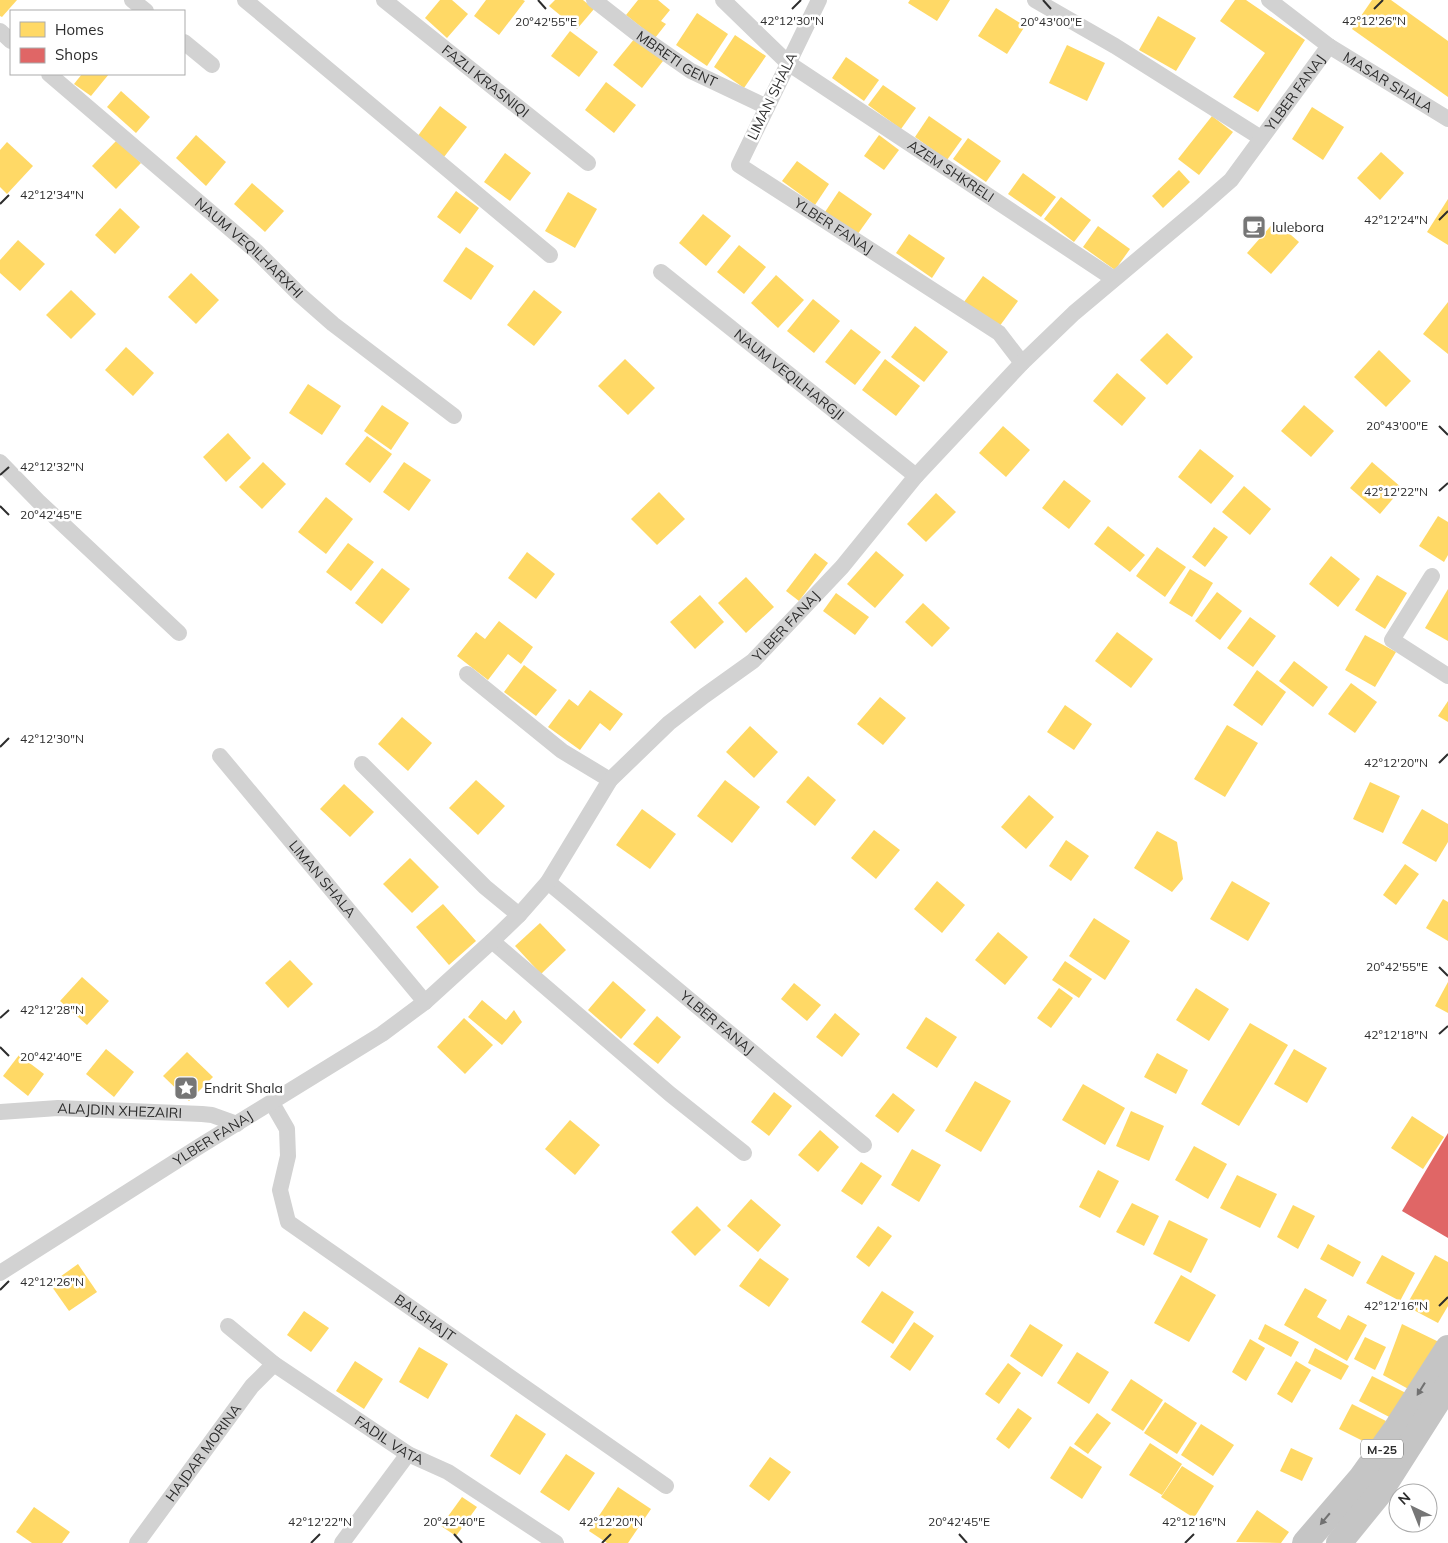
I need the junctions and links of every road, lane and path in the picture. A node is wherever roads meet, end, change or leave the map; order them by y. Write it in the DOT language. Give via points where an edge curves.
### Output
graph roads {
  1 [pos="132,0"];
  2 [pos="245,0"];
  3 [pos="384,0"];
  4 [pos="594,0"];
  5 [pos="723,0"];
  6 [pos="819,0"];
  7 [pos="1035,0"];
  8 [pos="1269,0"];
  9 [pos="145,10"];
  10 [pos="0,32"];
  11 [pos="10,40"];
  12 [pos="185,43"];
  13 [pos="1329,46"];
  14 [pos="788,64"];
  15 [pos="212,65"];
  16 [pos="50,75"];
  17 [pos="767,107"];
  18 [pos="1448,119"];
  19 [pos="1261,138"];
  20 [pos="588,163"];
  21 [pos="739,165"];
  22 [pos="550,255"];
  23 [pos="661,272"];
  24 [pos="1114,279"];
  25 [pos="1022,363"];
  26 [pos="454,416"];
  27 [pos="0,462"];
  28 [pos="916,476"];
  29 [pos="1432,576"];
  30 [pos="180,633"];
  31 [pos="467,674"];
  32 [pos="1448,676"];
  33 [pos="220,756"];
  34 [pos="362,764"];
  35 [pos="610,780"];
  36 [pos="548,882"];
  37 [pos="519,915"];
  38 [pos="492,941"];
  39 [pos="426,1002"];
  40 [pos="272,1103"];
  41 [pos="0,1112"];
  42 [pos="237,1124"];
  43 [pos="864,1145"];
  44 [pos="744,1153"];
  45 [pos="0,1274"];
  46 [pos="228,1326"];
  47 [pos="1448,1348"];
  48 [pos="274,1364"];
  49 [pos="1448,1384"];
  50 [pos="408,1454"];
  51 [pos="666,1486"];
  52 [pos="137,1543"];
  53 [pos="342,1543"];
  54 [pos="556,1543"];
  55 [pos="1305,1543"];
  56 [pos="1338,1543"];
  1 -- 9 [label="street"];
  2 -- 22 [label="street"];
  3 -- 20 [label="street, FAZLI KRASNIQI"];
  4 -- 17 [label="street, MBRETI GENT" via="691,71"];
  5 -- 14 [label="street, AZEM SHKRELI"];
  6 -- 14 [label="street, LIMAN SHALA"];
  7 -- 19 [label="street, YLBER FANAJ"];
  8 -- 13 [label="street, MASAR SHALA"];
  10 -- 11 [label="street"];
  12 -- 15 [label="street"];
  13 -- 18 [label="street, MASAR SHALA"];
  13 -- 19 [label="street, YLBER FANAJ"];
  14 -- 17 [label="street, LIMAN SHALA"];
  14 -- 24 [label="street, AZEM SHKRELI"];
  16 -- 26 [label="street, NAUM VEQILHARXHI" via="256,251 333,324"];
  17 -- 21 [label="street, LIMAN SHALA"];
  19 -- 24 [label="street, YLBER FANAJ" via="1230,180"];
  21 -- 25 [label="street, YLBER FANAJ" via="998,333"];
  23 -- 28 [label="street, NAUM VEQILHARGJI"];
  24 -- 25 [label="street, YLBER FANAJ"];
  25 -- 28 [label="street, YLBER FANAJ"];
  27 -- 30 [label="street"];
  28 -- 35 [label="street, YLBER FANAJ" via="842,567 753,661 670,723"];
  29 -- 32 [label="street" via="1392,640"];
  31 -- 35 [label="street" via="562,751"];
  33 -- 39 [label="street, LIMAN SHALA"];
  34 -- 37 [label="street" via="485,887"];
  35 -- 36 [label="street, YLBER FANAJ"];
  36 -- 37 [label="street, YLBER FANAJ"];
  36 -- 43 [label="street, YLBER FANAJ"];
  37 -- 38 [label="street, YLBER FANAJ"];
  38 -- 39 [label="street, YLBER FANAJ"];
  38 -- 44 [label="street"];
  39 -- 40 [label="street, YLBER FANAJ" via="382,1034"];
  40 -- 42 [label="street, YLBER FANAJ"];
  40 -- 51 [label="street, BALSHAJT" via="288,1130 288,1156 280,1190 288,1222"];
  41 -- 42 [label="street, ALAJDIN XHEZAIRI" via="58,1108 202,1114"];
  42 -- 45 [label="street, YLBER FANAJ"];
  46 -- 48 [label="street, FADIL VATA"];
  47 -- 55 [label="main road, M-25, one-way" via="1396,1430"];
  48 -- 50 [label="street, FADIL VATA"];
  48 -- 52 [label="street, HAJDAR MORINA" via="252,1386"];
  49 -- 56 [label="main road, M-25" via="1378,1495"];
  50 -- 53 [label="street"];
  50 -- 54 [label="street, FADIL VATA" via="448,1472"];
}
